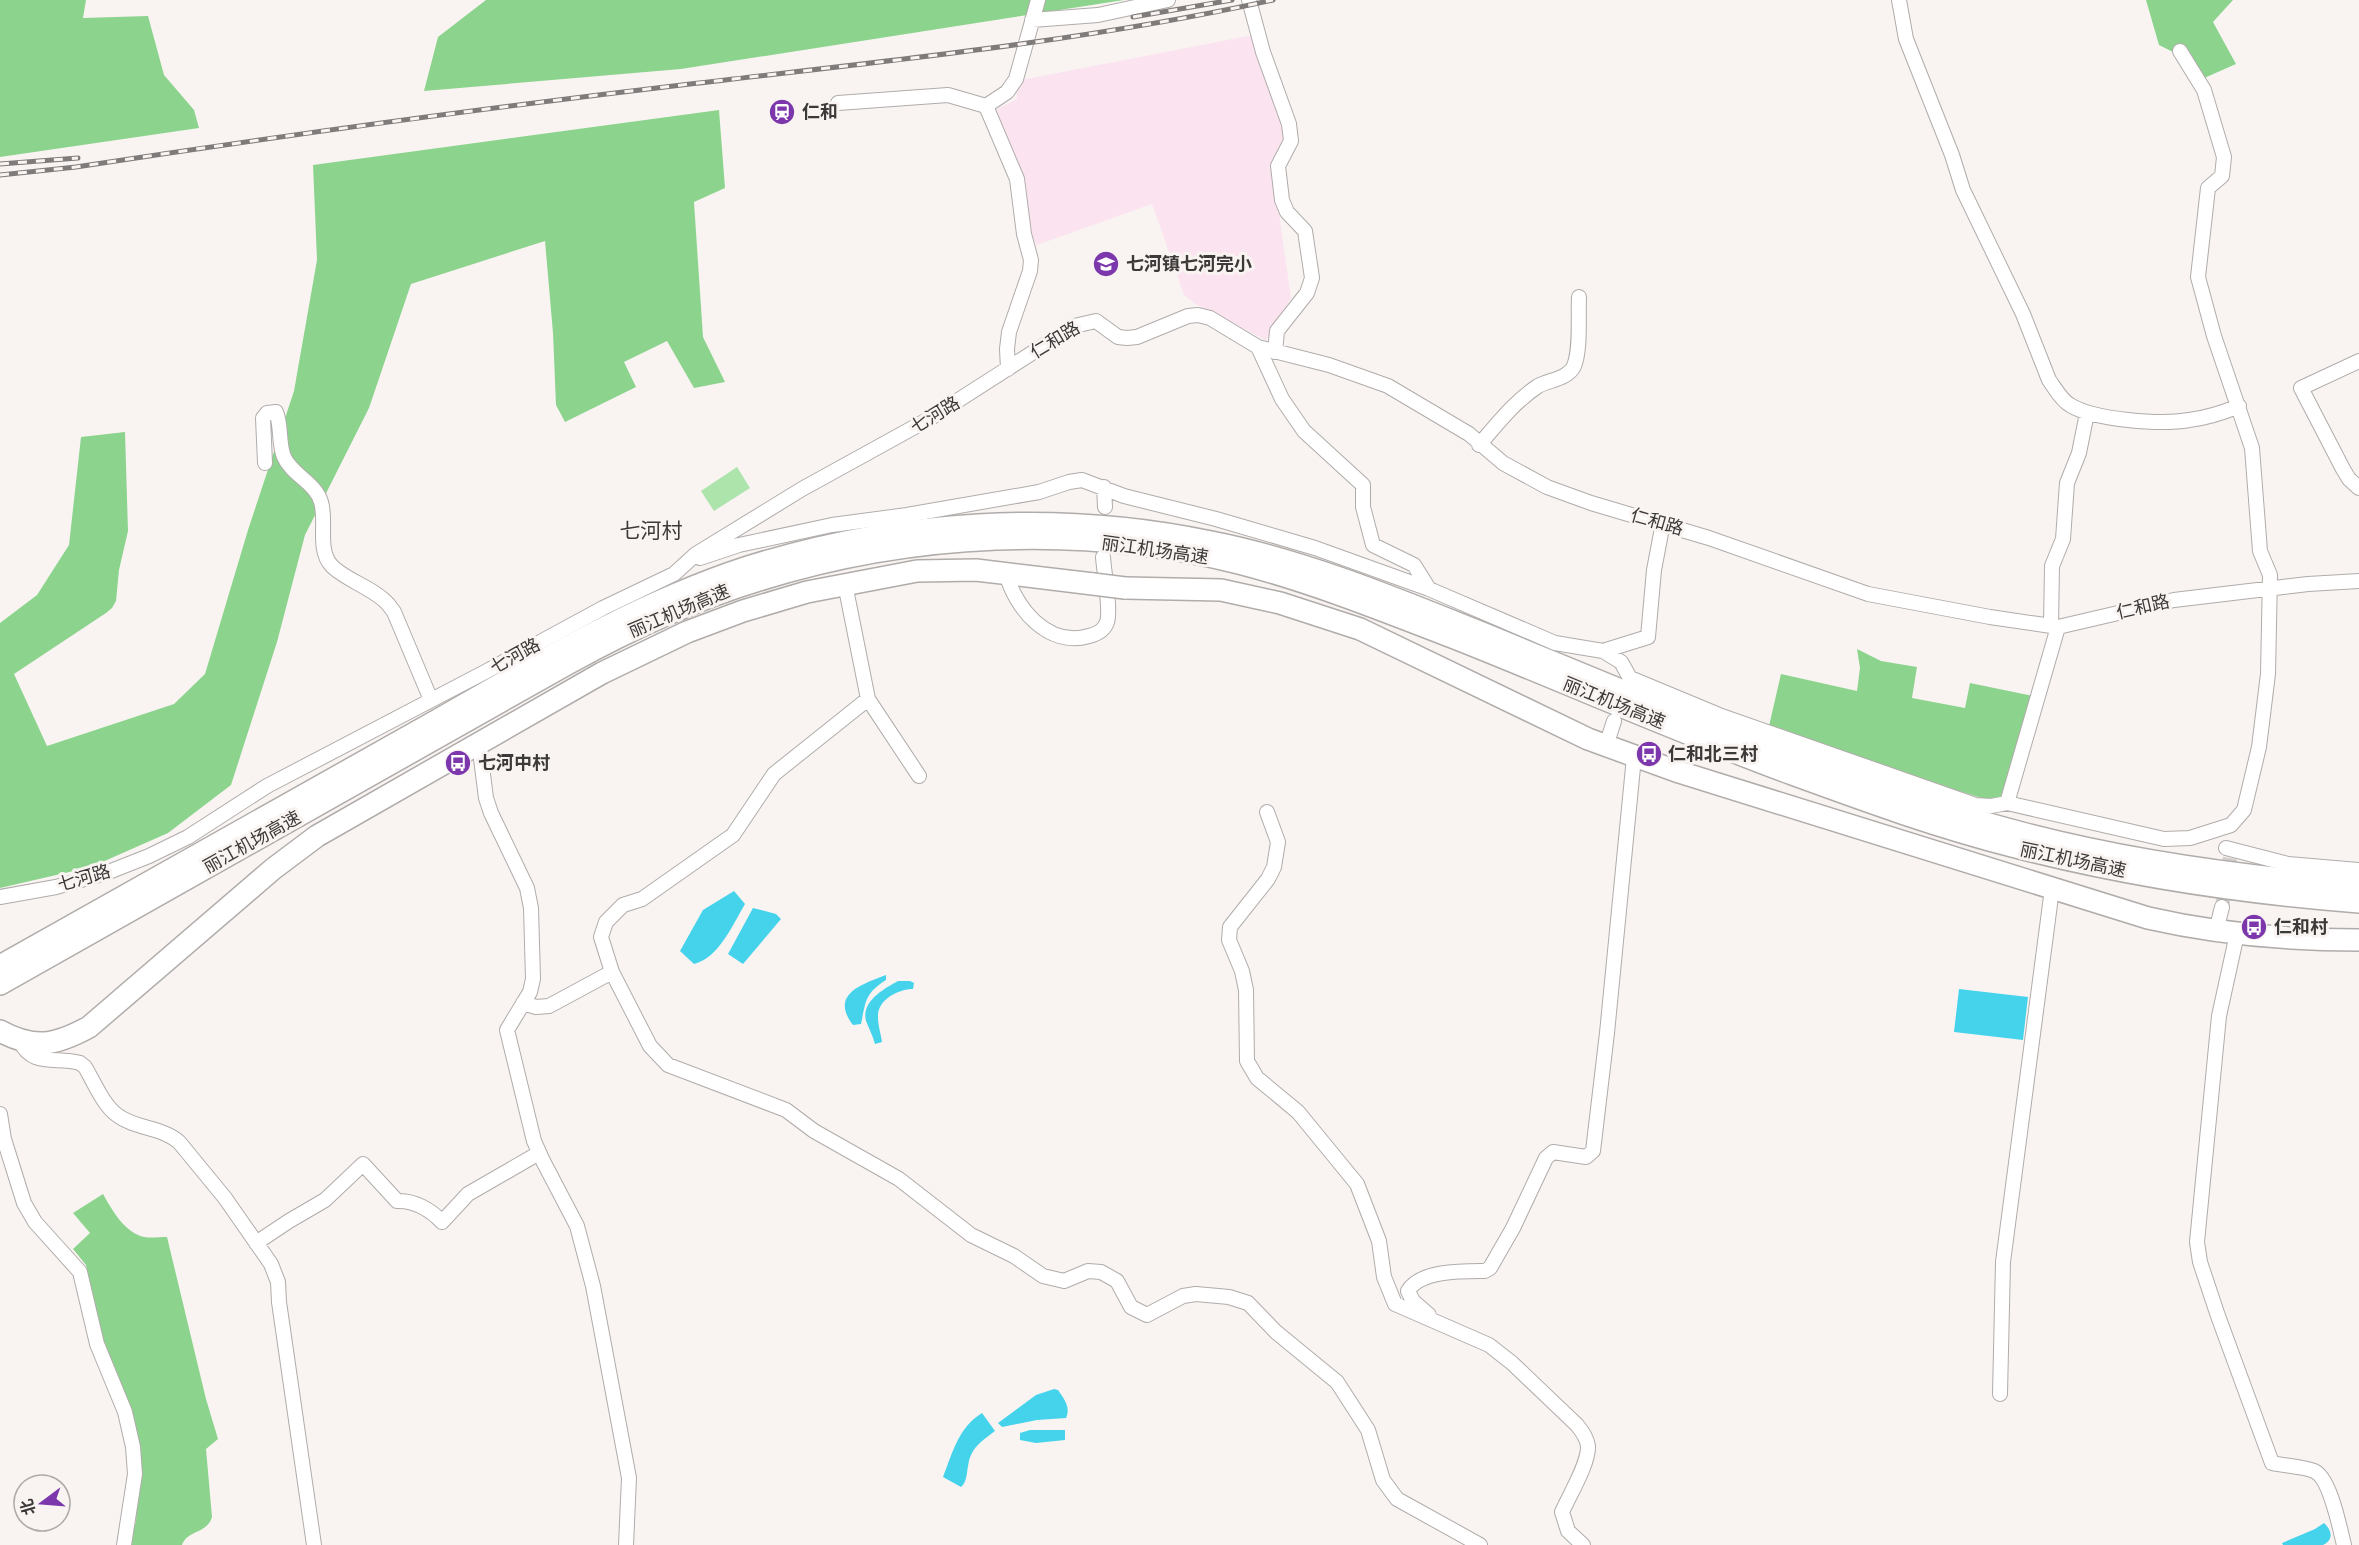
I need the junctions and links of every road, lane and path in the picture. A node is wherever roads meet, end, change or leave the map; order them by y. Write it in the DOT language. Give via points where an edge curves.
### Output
graph roads {
  1 [pos="1038,0"];
  2 [pos="1168,0"];
  3 [pos="1249,0"];
  4 [pos="1899,0"];
  5 [pos="1032,20"];
  6 [pos="2180,51"];
  7 [pos="838,103"];
  8 [pos="986,106"];
  9 [pos="1579,297"];
  10 [pos="1258,347"];
  11 [pos="1275,352"];
  12 [pos="2359,361"];
  13 [pos="1008,369"];
  14 [pos="2239,406"];
  15 [pos="2087,412"];
  16 [pos="1479,445"];
  17 [pos="265,463"];
  18 [pos="1104,487"];
  19 [pos="2359,488"];
  20 [pos="1105,507"];
  21 [pos="1663,524"];
  22 [pos="1103,557"];
  23 [pos="687,562"];
  24 [pos="1006,573"];
  25 [pos="2359,581"];
  26 [pos="845,584"];
  27 [pos="2270,588"];
  28 [pos="1429,589"];
  29 [pos="2055,626"];
  30 [pos="1603,651"];
  31 [pos="868,699"];
  32 [pos="431,700"];
  33 [pos="1614,721"];
  34 [pos="478,743"];
  35 [pos="1606,746"];
  36 [pos="1634,757"];
  37 [pos="919,776"];
  38 [pos="2007,803"];
  39 [pos="1267,812"];
  40 [pos="2198,835"];
  41 [pos="2359,870"];
  42 [pos="2359,886"];
  43 [pos="2052,889"];
  44 [pos="0,897"];
  45 [pos="2359,902"];
  46 [pos="2222,907"];
  47 [pos="2216,931"];
  48 [pos="2237,934"];
  49 [pos="2359,940"];
  50 [pos="0,966"];
  51 [pos="612,972"];
  52 [pos="0,984"];
  53 [pos="523,1003"];
  54 [pos="0,1031"];
  55 [pos="20,1041"];
  56 [pos="0,1114"];
  57 [pos="539,1153"];
  58 [pos="256,1243"];
  59 [pos="1437,1323"];
  60 [pos="2000,1394"];
  61 [pos="124,1545"];
  62 [pos="314,1545"];
  63 [pos="626,1545"];
  64 [pos="1480,1545"];
  65 [pos="1583,1545"];
  66 [pos="2344,1545"];
  1 -- 5 [label="street"];
  2 -- 5 [label="street" via="1098,15"];
  3 -- 11 [label="street" via="1263,52 1290,124 1291,141 1278,166 1282,200 1287,212 1305,231 1312,278 1307,293 1277,331"];
  4 -- 15 [label="street" via="1906,39 1963,190 2013,291 2049,380 2067,403"];
  5 -- 8 [label="street" via="1016,79 1003,96"];
  6 -- 14 [label="street" via="2204,90 2224,157 2222,176 2208,188 2197,274"];
  7 -- 8 [label="street" via="948,95"];
  8 -- 13 [label="street" via="1017,179 1030,260 1030,271 1009,332"];
  9 -- 16 [label="street" via="1574,366 1568,374 1543,383 1515,402"];
  10 -- 11 [label="street, 仁和路"];
  10 -- 13 [label="street, 仁和路" via="1198,315 1127,338 1090,321 1074,326"];
  10 -- 28 [label="street" via="1282,399 1302,428 1363,485 1363,507 1373,546 1414,565"];
  11 -- 16 [label="street, 仁和路" via="1389,386 1469,434"];
  12 -- 19 [label="street" via="2301,388 2343,469"];
  13 -- 23 [label="street, 七河路" via="929,419 802,489"];
  14 -- 15 [label="street" via="2187,421 2132,420"];
  14 -- 27 [label="street" via="2254,461 2260,551 2270,572"];
  15 -- 29 [label="street" via="2079,453 2067,483 2063,539 2052,566"];
  16 -- 21 [label="street, 仁和路" via="1547,487"];
  17 -- 32 [label="street" via="263,418 273,411 279,421 285,460 321,502 325,551 330,563 388,603"];
  18 -- 20 [label="street"];
  18 -- 23 [label="street" via="1076,480 1039,492 785,535"];
  18 -- 28 [label="street" via="1124,496 1315,548"];
  21 -- 29 [label="street, 仁和路" via="1868,594"];
  21 -- 30 [label="street" via="1648,637"];
  22 -- 24 [label="street" via="1107,620 1100,632 1086,637 1064,637 1039,625 1018,602"];
  23 -- 32 [label="street, 七河路" via="674,573"];
  24 -- 26 [label="highway" via="938,570"];
  24 -- 35 [label="highway, bridge" via="1125,588 1221,590 1280,603 1360,629"];
  25 -- 27 [label="street, 仁和路"];
  26 -- 31 [label="street"];
  26 -- 34 [label="highway" via="774,601 687,632 602,673"];
  27 -- 29 [label="street, 仁和路" via="2174,600"];
  27 -- 40 [label="street" via="2268,674 2259,747 2244,810 2231,825"];
  28 -- 30 [label="street" via="1555,643"];
  29 -- 38 [label="street"];
  30 -- 38 [label="street" via="1621,662 1630,678 1731,719 1976,805"];
  31 -- 37 [label="street"];
  31 -- 51 [label="street" via="774,774 733,835 642,899 623,905 606,922 601,937"];
  32 -- 44 [label="street, 七河路" via="267,786 210,824 149,856 79,881"];
  33 -- 35 [label="street"];
  34 -- 53 [label="street" via="491,813 530,898 534,971 532,987"];
  34 -- 55 [label="highway" via="340,820 295,852 89,1027 53,1043"];
  35 -- 36 [label="highway"];
  36 -- 43 [label="highway"];
  36 -- 59 [label="street" via="1593,1151 1586,1156 1553,1152 1546,1158 1490,1268 1444,1272 1408,1288 1413,1300"];
  38 -- 40 [label="street" via="2164,839"];
  39 -- 59 [label="street" via="1278,842 1274,867 1230,927 1229,940 1246,990 1247,1061 1257,1078 1298,1112 1357,1184 1379,1241 1384,1277 1393,1301"];
  40 -- 41 [label="street" via="2216,841 2228,853 2288,864"];
  42 -- 50 [label="highway, 丽江机场高速" via="2243,876 2174,865 1980,822 1795,759 1351,581 1251,551 1132,529 996,524 892,534 817,548 725,575 658,602 559,650"];
  43 -- 47 [label="highway" via="2148,918"];
  43 -- 60 [label="street" via="2003,1263"];
  45 -- 52 [label="highway, 丽江机场高速" via="2162,878 2048,855 1958,831 1739,754 1346,595 1238,563 1131,544 1053,538 996,539 894,549 820,563 748,583 664,616 567,664"];
  46 -- 47 [label="street"];
  47 -- 48 [label="highway"];
  48 -- 49 [label="highway"];
  48 -- 66 [label="street" via="2219,1016 2197,1242 2199,1256 2272,1463 2314,1471 2321,1476"];
  51 -- 53 [label="street" via="549,1006"];
  51 -- 64 [label="street" via="650,1046 668,1065 786,1110 814,1131 899,1179 971,1235 1014,1256 1042,1276 1064,1281 1088,1271 1101,1272 1118,1281 1131,1308 1147,1315 1196,1294 1248,1303 1276,1332 1337,1382 1368,1430 1383,1480 1397,1499"];
  53 -- 57 [label="street" via="507,1030"];
  54 -- 55 [label="highway"];
  55 -- 58 [label="street" via="26,1052 36,1058 80,1063 118,1116 179,1142"];
  56 -- 61 [label="street" via="24,1203 35,1222 80,1272 97,1344 125,1412 135,1474"];
  57 -- 58 [label="street" via="468,1194 442,1222 434,1213 407,1200 398,1201 363,1164 326,1200"];
  57 -- 63 [label="street" via="578,1226 593,1286 629,1478"];
  58 -- 62 [label="street" via="278,1282"];
  59 -- 65 [label="street" via="1489,1344 1583,1433 1587,1455 1562,1512 1568,1531"];
}
